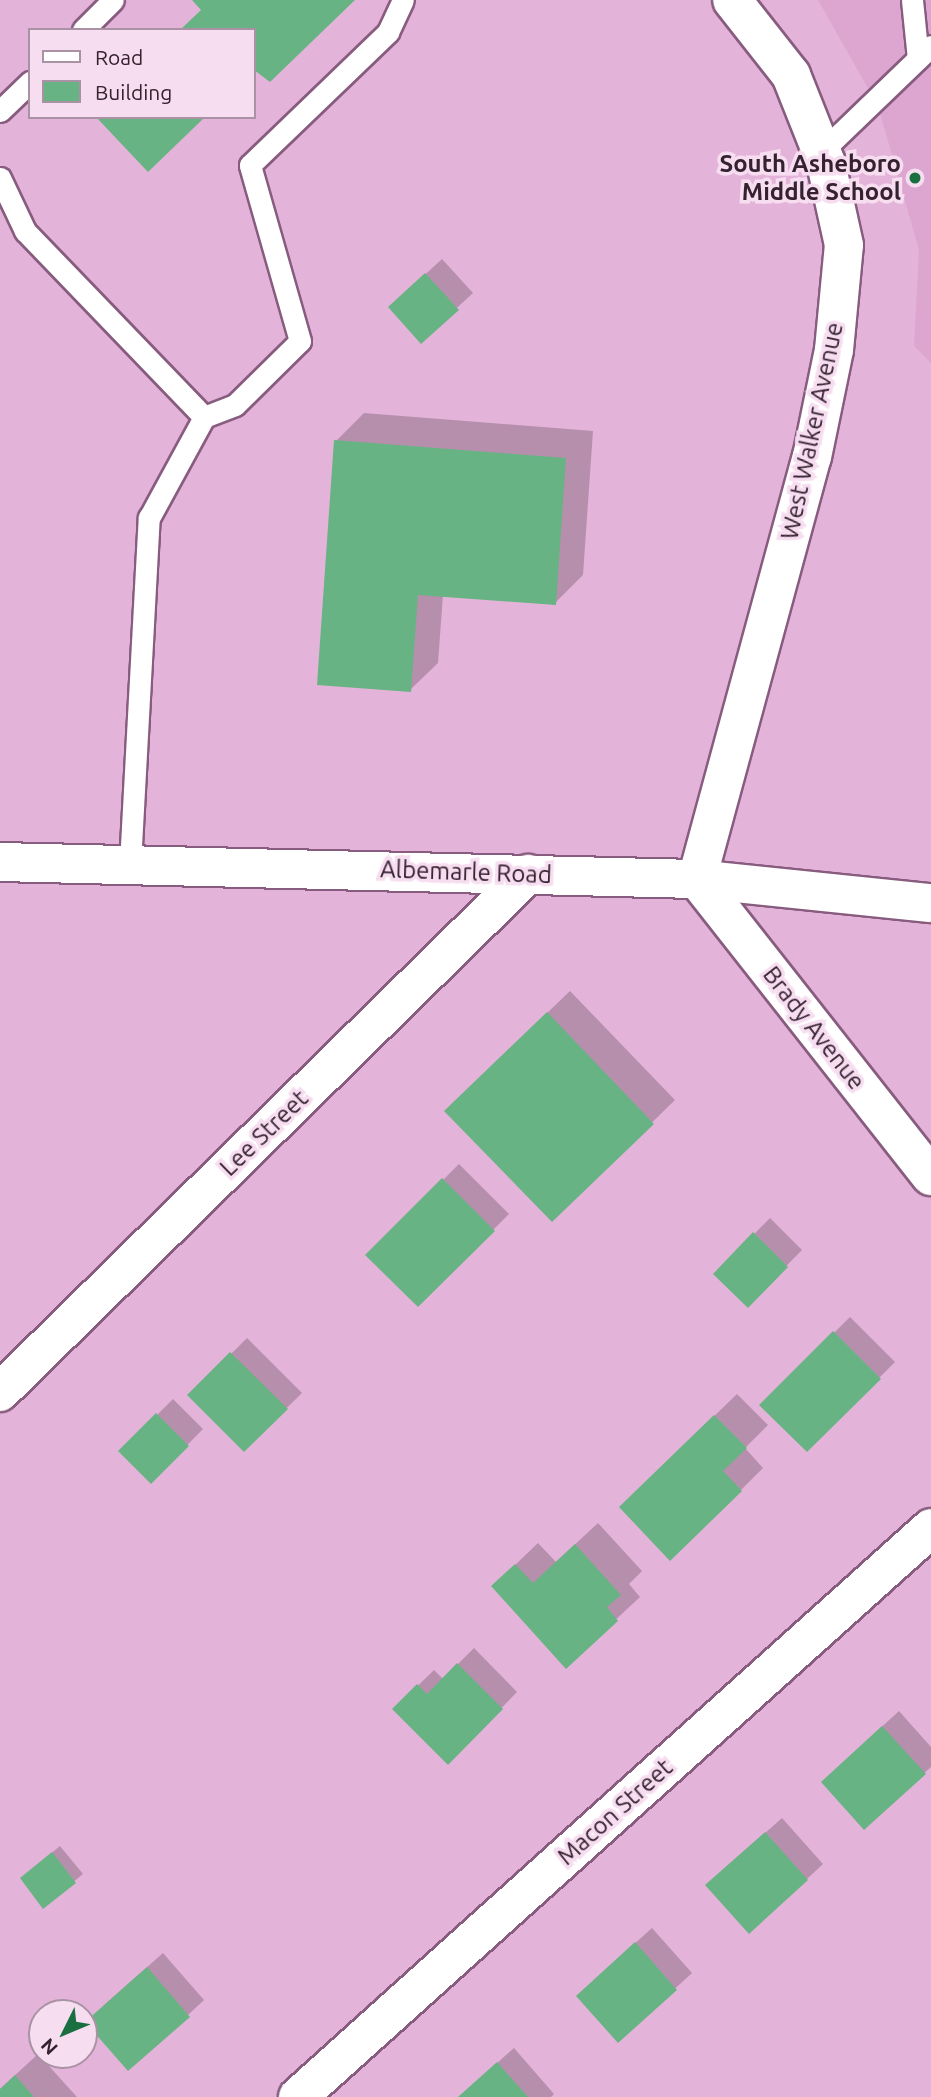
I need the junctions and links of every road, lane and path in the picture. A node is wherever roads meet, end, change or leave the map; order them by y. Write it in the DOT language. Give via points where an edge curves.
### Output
graph roads {
  1 [pos="113,0"];
  2 [pos="403,0"];
  3 [pos="732,0"];
  4 [pos="912,0"];
  5 [pos="85,28"];
  6 [pos="924,53"];
  7 [pos="28,84"];
  8 [pos="0,111"];
  9 [pos="821,152"];
  10 [pos="0,178"];
  11 [pos="204,417"];
  12 [pos="0,862"];
  13 [pos="131,864"];
  14 [pos="528,874"];
  15 [pos="697,879"];
  16 [pos="931,904"];
  17 [pos="931,1176"];
  18 [pos="0,1392"];
  19 [pos="931,1528"];
  20 [pos="298,2097"];
  1 -- 5 [label="lane"];
  2 -- 11 [label="lane" via="388,32 250,164 300,341 235,405"];
  3 -- 9 [label="street, West Walker Avenue" via="791,75"];
  4 -- 6 [label="lane"];
  6 -- 9 [label="lane"];
  7 -- 8 [label="lane"];
  9 -- 15 [label="street, West Walker Avenue" via="844,245 835,349 812,457"];
  10 -- 11 [label="lane" via="25,231"];
  11 -- 13 [label="lane" via="149,518"];
  12 -- 13 [label="street, Albemarle Road"];
  13 -- 14 [label="street, Albemarle Road"];
  14 -- 15 [label="street, Albemarle Road"];
  14 -- 18 [label="street, Lee Street"];
  15 -- 16 [label="street, Albemarle Road"];
  15 -- 17 [label="street, Brady Avenue"];
  19 -- 20 [label="street, Macon Street"];
}
